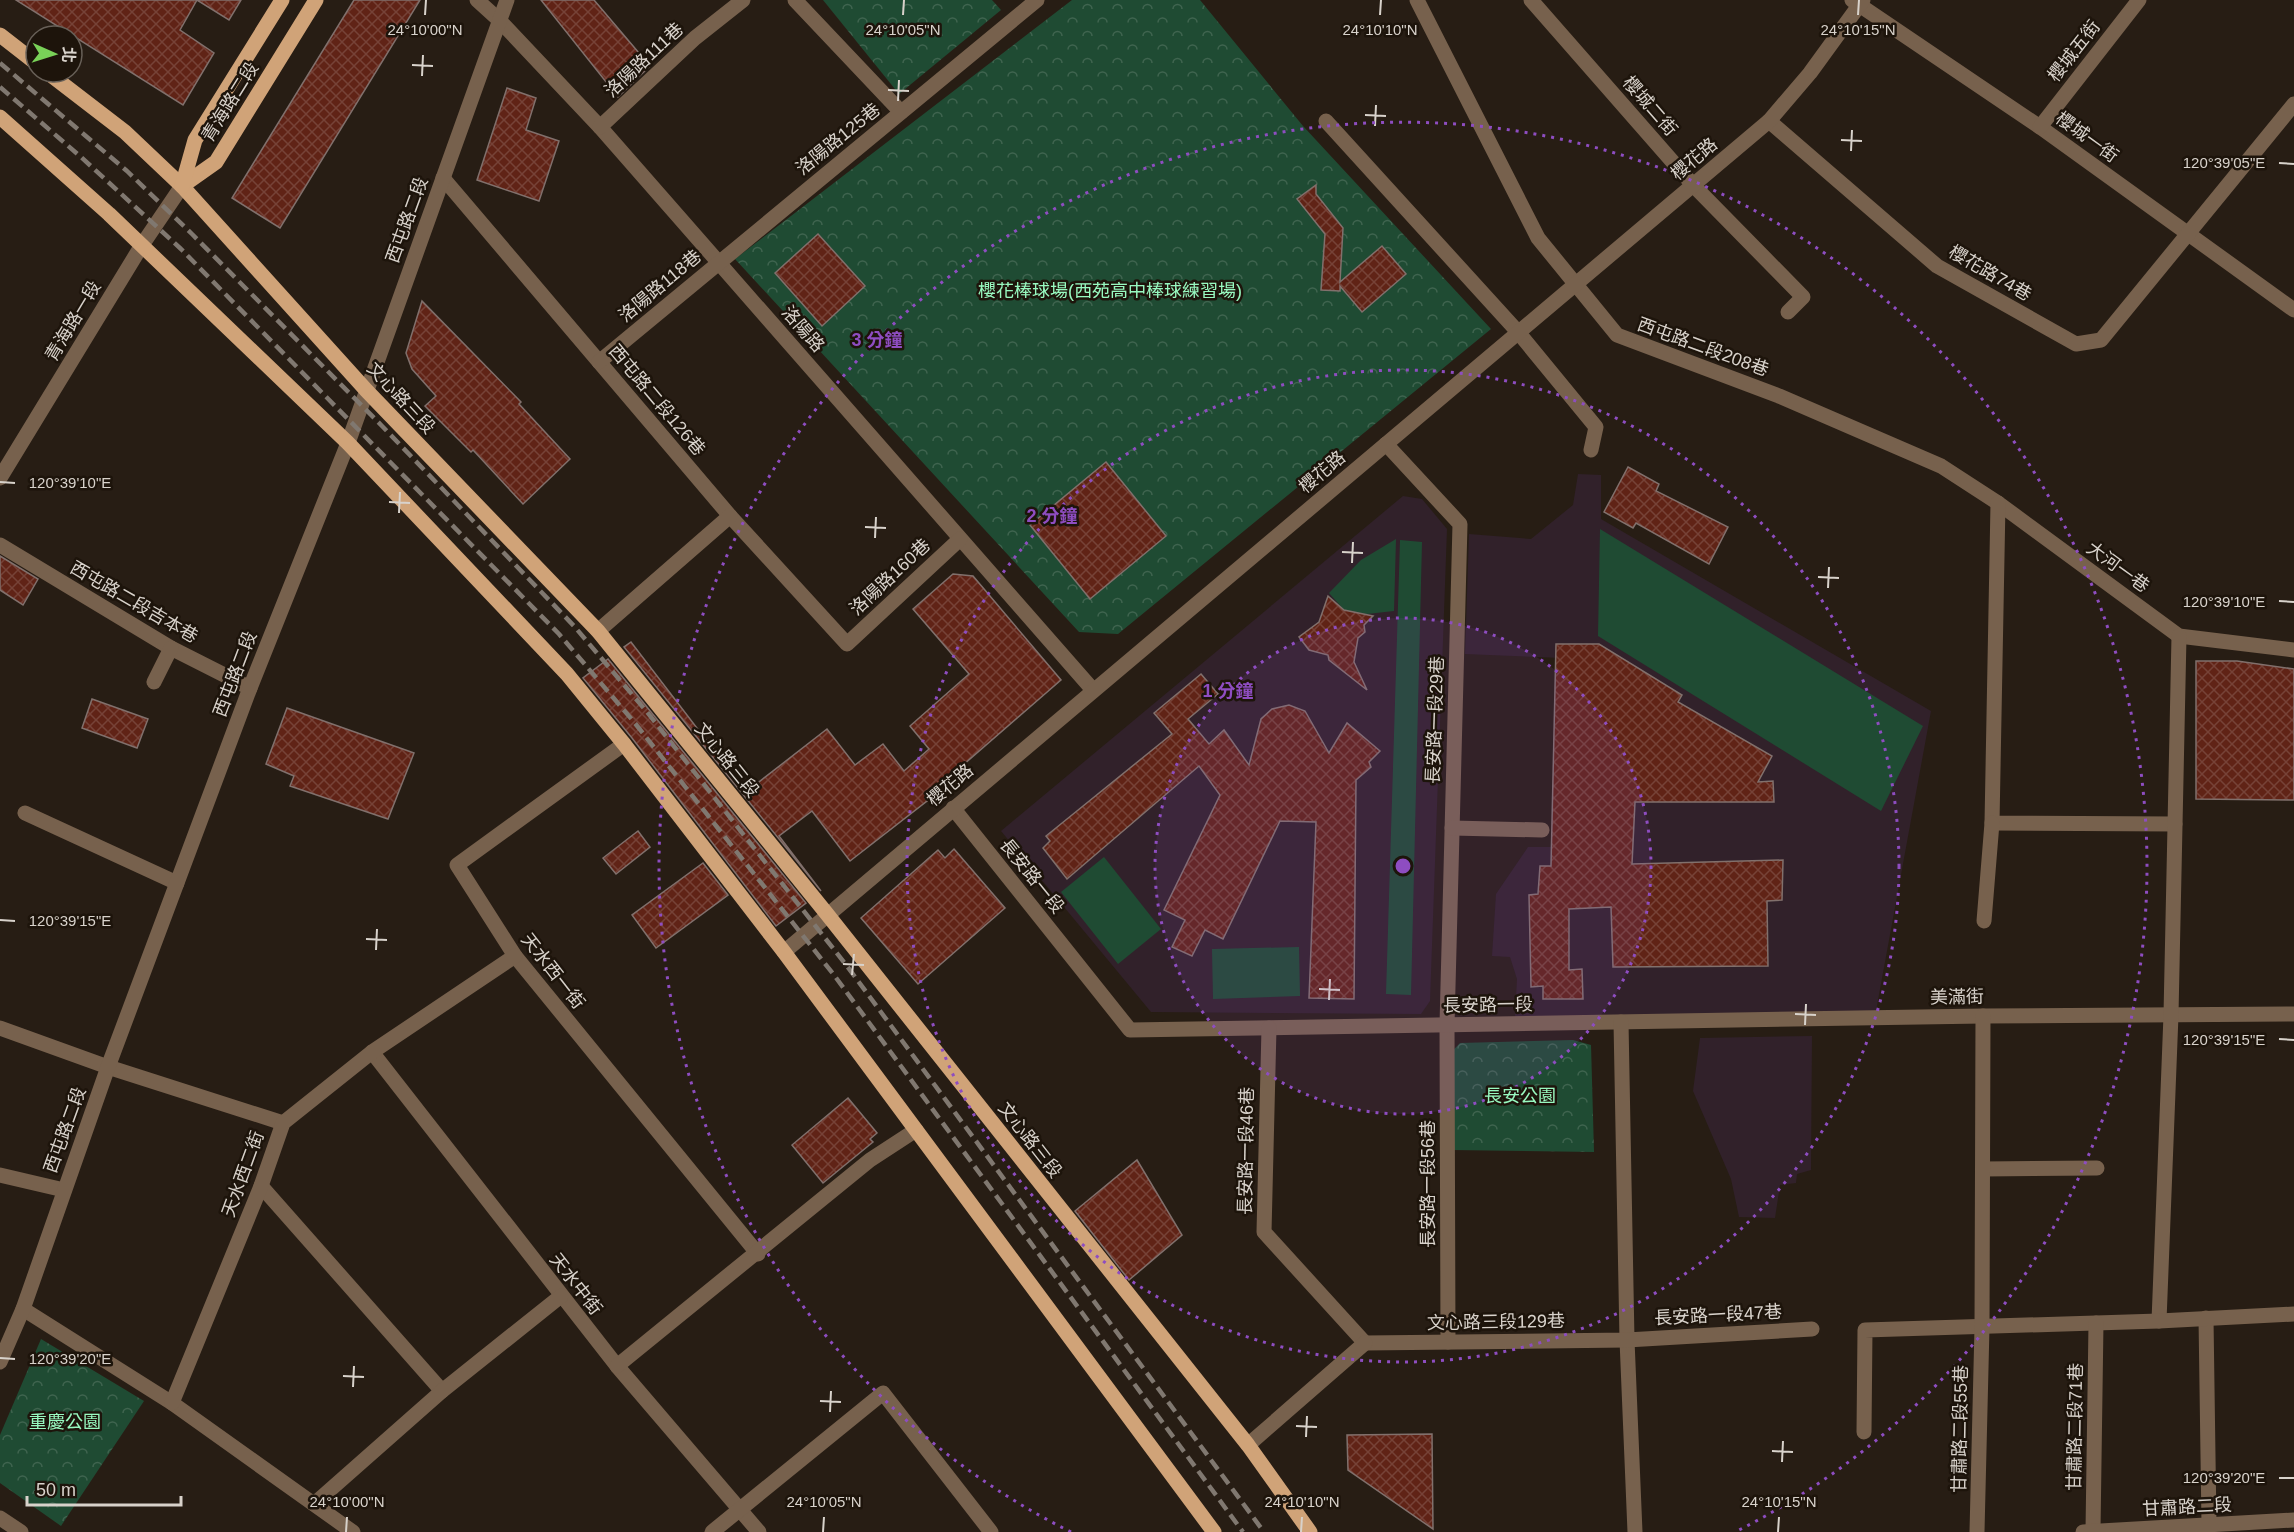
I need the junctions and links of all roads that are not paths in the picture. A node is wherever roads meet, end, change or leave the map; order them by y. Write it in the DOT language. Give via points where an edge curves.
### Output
graph roads {
  1 [pos="282,0"];
  2 [pos="316,0"];
  3 [pos="477,0"];
  4 [pos="507,0"];
  5 [pos="743,0"];
  6 [pos="795,0"];
  7 [pos="1037,0"];
  8 [pos="1417,0"];
  9 [pos="1531,0"];
  10 [pos="2139,0"];
  11 [pos="1858,2"];
  12 [pos="499,20"];
  13 [pos="0,35"];
  14 [pos="24,54"];
  15 [pos="63,84"];
  16 [pos="2294,104"];
  17 [pos="901,112"];
  18 [pos="0,117"];
  19 [pos="1769,121"];
  20 [pos="1326,122"];
  21 [pos="600,127"];
  22 [pos="2040,127"];
  23 [pos="443,178"];
  24 [pos="1693,185"];
  25 [pos="182,186"];
  26 [pos="2188,235"];
  27 [pos="142,245"];
  28 [pos="718,262"];
  29 [pos="1574,285"];
  30 [pos="2294,310"];
  31 [pos="1788,312"];
  32 [pos="1518,332"];
  33 [pos="599,362"];
  34 [pos="366,390"];
  35 [pos="348,443"];
  36 [pos="1386,444"];
  37 [pos="1591,450"];
  38 [pos="0,478"];
  39 [pos="1998,503"];
  40 [pos="730,516"];
  41 [pos="960,539"];
  42 [pos="0,545"];
  43 [pos="598,631"];
  44 [pos="2179,636"];
  45 [pos="847,644"];
  46 [pos="171,648"];
  47 [pos="2294,650"];
  48 [pos="154,682"];
  49 [pos="250,688"];
  50 [pos="1093,690"];
  51 [pos="624,744"];
  52 [pos="953,808"];
  53 [pos="25,813"];
  54 [pos="1992,823"];
  55 [pos="2175,824"];
  56 [pos="1452,828"];
  57 [pos="1542,830"];
  58 [pos="177,883"];
  59 [pos="827,914"];
  60 [pos="1984,921"];
  61 [pos="784,952"];
  62 [pos="515,956"];
  63 [pos="2294,1014"];
  64 [pos="2171,1015"];
  65 [pos="1983,1016"];
  66 [pos="1621,1022"];
  67 [pos="1447,1025"];
  68 [pos="0,1028"];
  69 [pos="1269,1028"];
  70 [pos="372,1052"];
  71 [pos="108,1067"];
  72 [pos="283,1123"];
  73 [pos="916,1130"];
  74 [pos="2097,1168"];
  75 [pos="1983,1170"];
  76 [pos="0,1175"];
  77 [pos="261,1186"];
  78 [pos="64,1190"];
  79 [pos="758,1254"];
  80 [pos="561,1296"];
  81 [pos="23,1309"];
  82 [pos="2294,1314"];
  83 [pos="2206,1318"];
  84 [pos="2159,1321"];
  85 [pos="2096,1323"];
  86 [pos="1982,1327"];
  87 [pos="1812,1329"];
  88 [pos="1627,1340"];
  89 [pos="1448,1342"];
  90 [pos="1365,1343"];
  91 [pos="0,1362"];
  92 [pos="616,1366"];
  93 [pos="442,1391"];
  94 [pos="172,1403"];
  95 [pos="1864,1432"];
  96 [pos="1248,1445"];
  97 [pos="314,1504"];
  98 [pos="741,1510"];
  99 [pos="0,1518"];
  100 [pos="2294,1520"];
  101 [pos="2209,1525"];
  102 [pos="2093,1531"];
  103 [pos="2115,1531"];
  104 [pos="21,1532"];
  105 [pos="353,1532"];
  106 [pos="712,1532"];
  107 [pos="759,1532"];
  108 [pos="991,1532"];
  109 [pos="1214,1532"];
  110 [pos="1310,1532"];
  111 [pos="1635,1532"];
  112 [pos="1977,1532"];
  113 [pos="2083,1532"];
  1 -- 25 [label="main road, 青海路二段" via="195,140"];
  2 -- 25 [label="main road, 青海路二段" via="216,162"];
  3 -- 12 [label="street, 洛陽路"];
  4 -- 12 [label="street, 西屯路二段"];
  5 -- 21 [label="street, 洛陽路111巷" via="695,38"];
  6 -- 17 [label="street"];
  7 -- 17 [label="street, 洛陽路125巷"];
  8 -- 29 [label="street, 西屯路二段208巷" via="1538,238"];
  9 -- 24 [label="street, 櫻城二街"];
  10 -- 22 [label="street, 櫻城五街"];
  11 -- 19 [label="street, 櫻花路" via="1810,73"];
  11 -- 22 [label="street, 櫻城一街"];
  12 -- 21 [label="street, 洛陽路"];
  12 -- 23 [label="street, 西屯路二段"];
  13 -- 14 [label="main road"];
  15 -- 25 [label="main road, 文心路三段" via="125,132"];
  16 -- 26 [label="street, 櫻花路74巷"];
  17 -- 28 [label="street, 洛陽路125巷"];
  18 -- 27 [label="main road"];
  19 -- 24 [label="street, 櫻花路"];
  19 -- 26 [label="street, 櫻花路74巷" via="1937,267 2076,344 2101,340"];
  20 -- 32 [label="street"];
  21 -- 28 [label="street, 洛陽路"];
  22 -- 26 [label="street, 櫻城一街"];
  23 -- 33 [label="street, 西屯路二段126巷"];
  23 -- 34 [label="street, 西屯路二段"];
  24 -- 29 [label="street, 櫻花路"];
  24 -- 31 [label="street, 櫻城二街" via="1803,297"];
  25 -- 27 [label="street, 青海路一段"];
  25 -- 34 [label="main road, 文心路三段"];
  26 -- 30 [label="street, 櫻城一街"];
  27 -- 35 [label="main road"];
  27 -- 38 [label="street, 青海路一段"];
  28 -- 33 [label="street, 洛陽路118巷"];
  28 -- 41 [label="street, 洛陽路"];
  29 -- 32 [label="street, 櫻花路"];
  29 -- 39 [label="street, 西屯路二段208巷" via="1617,336 1779,396 1941,466"];
  32 -- 36 [label="street, 櫻花路"];
  32 -- 37 [label="street" via="1596,428"];
  33 -- 40 [label="street, 西屯路二段126巷"];
  34 -- 35 [label="street, 西屯路二段"];
  34 -- 43 [label="main road, 文心路三段"];
  35 -- 49 [label="street, 西屯路二段"];
  35 -- 51 [label="main road" via="567,674"];
  36 -- 50 [label="street, 櫻花路"];
  36 -- 56 [label="street, 長安路一段29巷" via="1460,524"];
  39 -- 44 [label="street, 大河一巷"];
  39 -- 54 [label="street"];
  40 -- 43 [label="street"];
  40 -- 45 [label="street, 西屯路二段126巷"];
  41 -- 45 [label="street, 洛陽路160巷"];
  41 -- 50 [label="street, 洛陽路"];
  42 -- 46 [label="street, 西屯路二段吉本巷"];
  43 -- 59 [label="main road, 文心路三段"];
  44 -- 47 [label="street, 大河一巷"];
  44 -- 55 [label="street"];
  46 -- 48 [label="street"];
  46 -- 49 [label="street, 西屯路二段吉本巷"];
  49 -- 58 [label="street, 西屯路二段"];
  50 -- 52 [label="street, 櫻花路"];
  51 -- 61 [label="main road"];
  51 -- 62 [label="street, 天水西一街" via="457,865"];
  52 -- 59 [label="street, 櫻花路"];
  52 -- 69 [label="street, 長安路一段" via="1130,1030"];
  53 -- 58 [label="street"];
  54 -- 55 [label="street"];
  54 -- 60 [label="street"];
  55 -- 64 [label="street"];
  56 -- 57 [label="street"];
  56 -- 67 [label="street, 長安路一段29巷"];
  58 -- 71 [label="street, 西屯路二段"];
  59 -- 61 [label="street, 櫻花路"];
  59 -- 96 [label="main road, 文心路三段"];
  61 -- 73 [label="main road"];
  62 -- 70 [label="street, 天水西二街"];
  62 -- 79 [label="street, 天水西一街"];
  63 -- 64 [label="street, 美滿街"];
  64 -- 65 [label="street, 美滿街"];
  64 -- 84 [label="street"];
  65 -- 66 [label="street, 美滿街"];
  65 -- 75 [label="street, 甘肅路二段55巷"];
  66 -- 67 [label="street, 長安路一段"];
  66 -- 88 [label="street"];
  67 -- 69 [label="street, 長安路一段"];
  67 -- 89 [label="street, 長安路一段56巷"];
  68 -- 71 [label="street"];
  69 -- 90 [label="street, 長安路一段46巷" via="1264,1232"];
  70 -- 72 [label="street, 天水西二街"];
  70 -- 80 [label="street, 天水中街"];
  71 -- 72 [label="street"];
  71 -- 78 [label="street, 西屯路二段"];
  72 -- 77 [label="street, 天水西二街"];
  73 -- 79 [label="street" via="870,1160"];
  73 -- 109 [label="main road"];
  74 -- 75 [label="street"];
  75 -- 86 [label="street, 甘肅路二段55巷"];
  76 -- 78 [label="street"];
  77 -- 93 [label="street"];
  77 -- 94 [label="street, 天水西二街"];
  78 -- 81 [label="street, 西屯路二段"];
  79 -- 92 [label="street"];
  80 -- 92 [label="street, 天水中街"];
  80 -- 93 [label="street"];
  81 -- 91 [label="street, 西屯路二段"];
  81 -- 94 [label="street"];
  82 -- 83 [label="street"];
  83 -- 84 [label="street"];
  83 -- 101 [label="street"];
  84 -- 85 [label="street"];
  85 -- 86 [label="street"];
  85 -- 102 [label="street, 甘肅路二段71巷"];
  86 -- 95 [label="street" via="1864,1330"];
  86 -- 112 [label="street, 甘肅路二段55巷"];
  87 -- 88 [label="street, 長安路一段47巷"];
  88 -- 89 [label="street, 文心路三段129巷"];
  88 -- 111 [label="street"];
  89 -- 90 [label="street, 文心路三段129巷"];
  90 -- 96 [label="street"];
  92 -- 98 [label="street, 天水中街"];
  93 -- 97 [label="street"];
  94 -- 97 [label="street"];
  96 -- 110 [label="main road, 文心路三段"];
  97 -- 105 [label="street"];
  98 -- 106 [label="street"];
  98 -- 107 [label="street, 天水中街"];
  98 -- 108 [label="street" via="883,1393"];
  99 -- 104 [label="street"];
  100 -- 101 [label="street, 甘肅路二段"];
  101 -- 103 [label="street, 甘肅路二段"];
  102 -- 103 [label="street, 甘肅路二段"];
  102 -- 113 [label="street, 甘肅路二段"];
}
